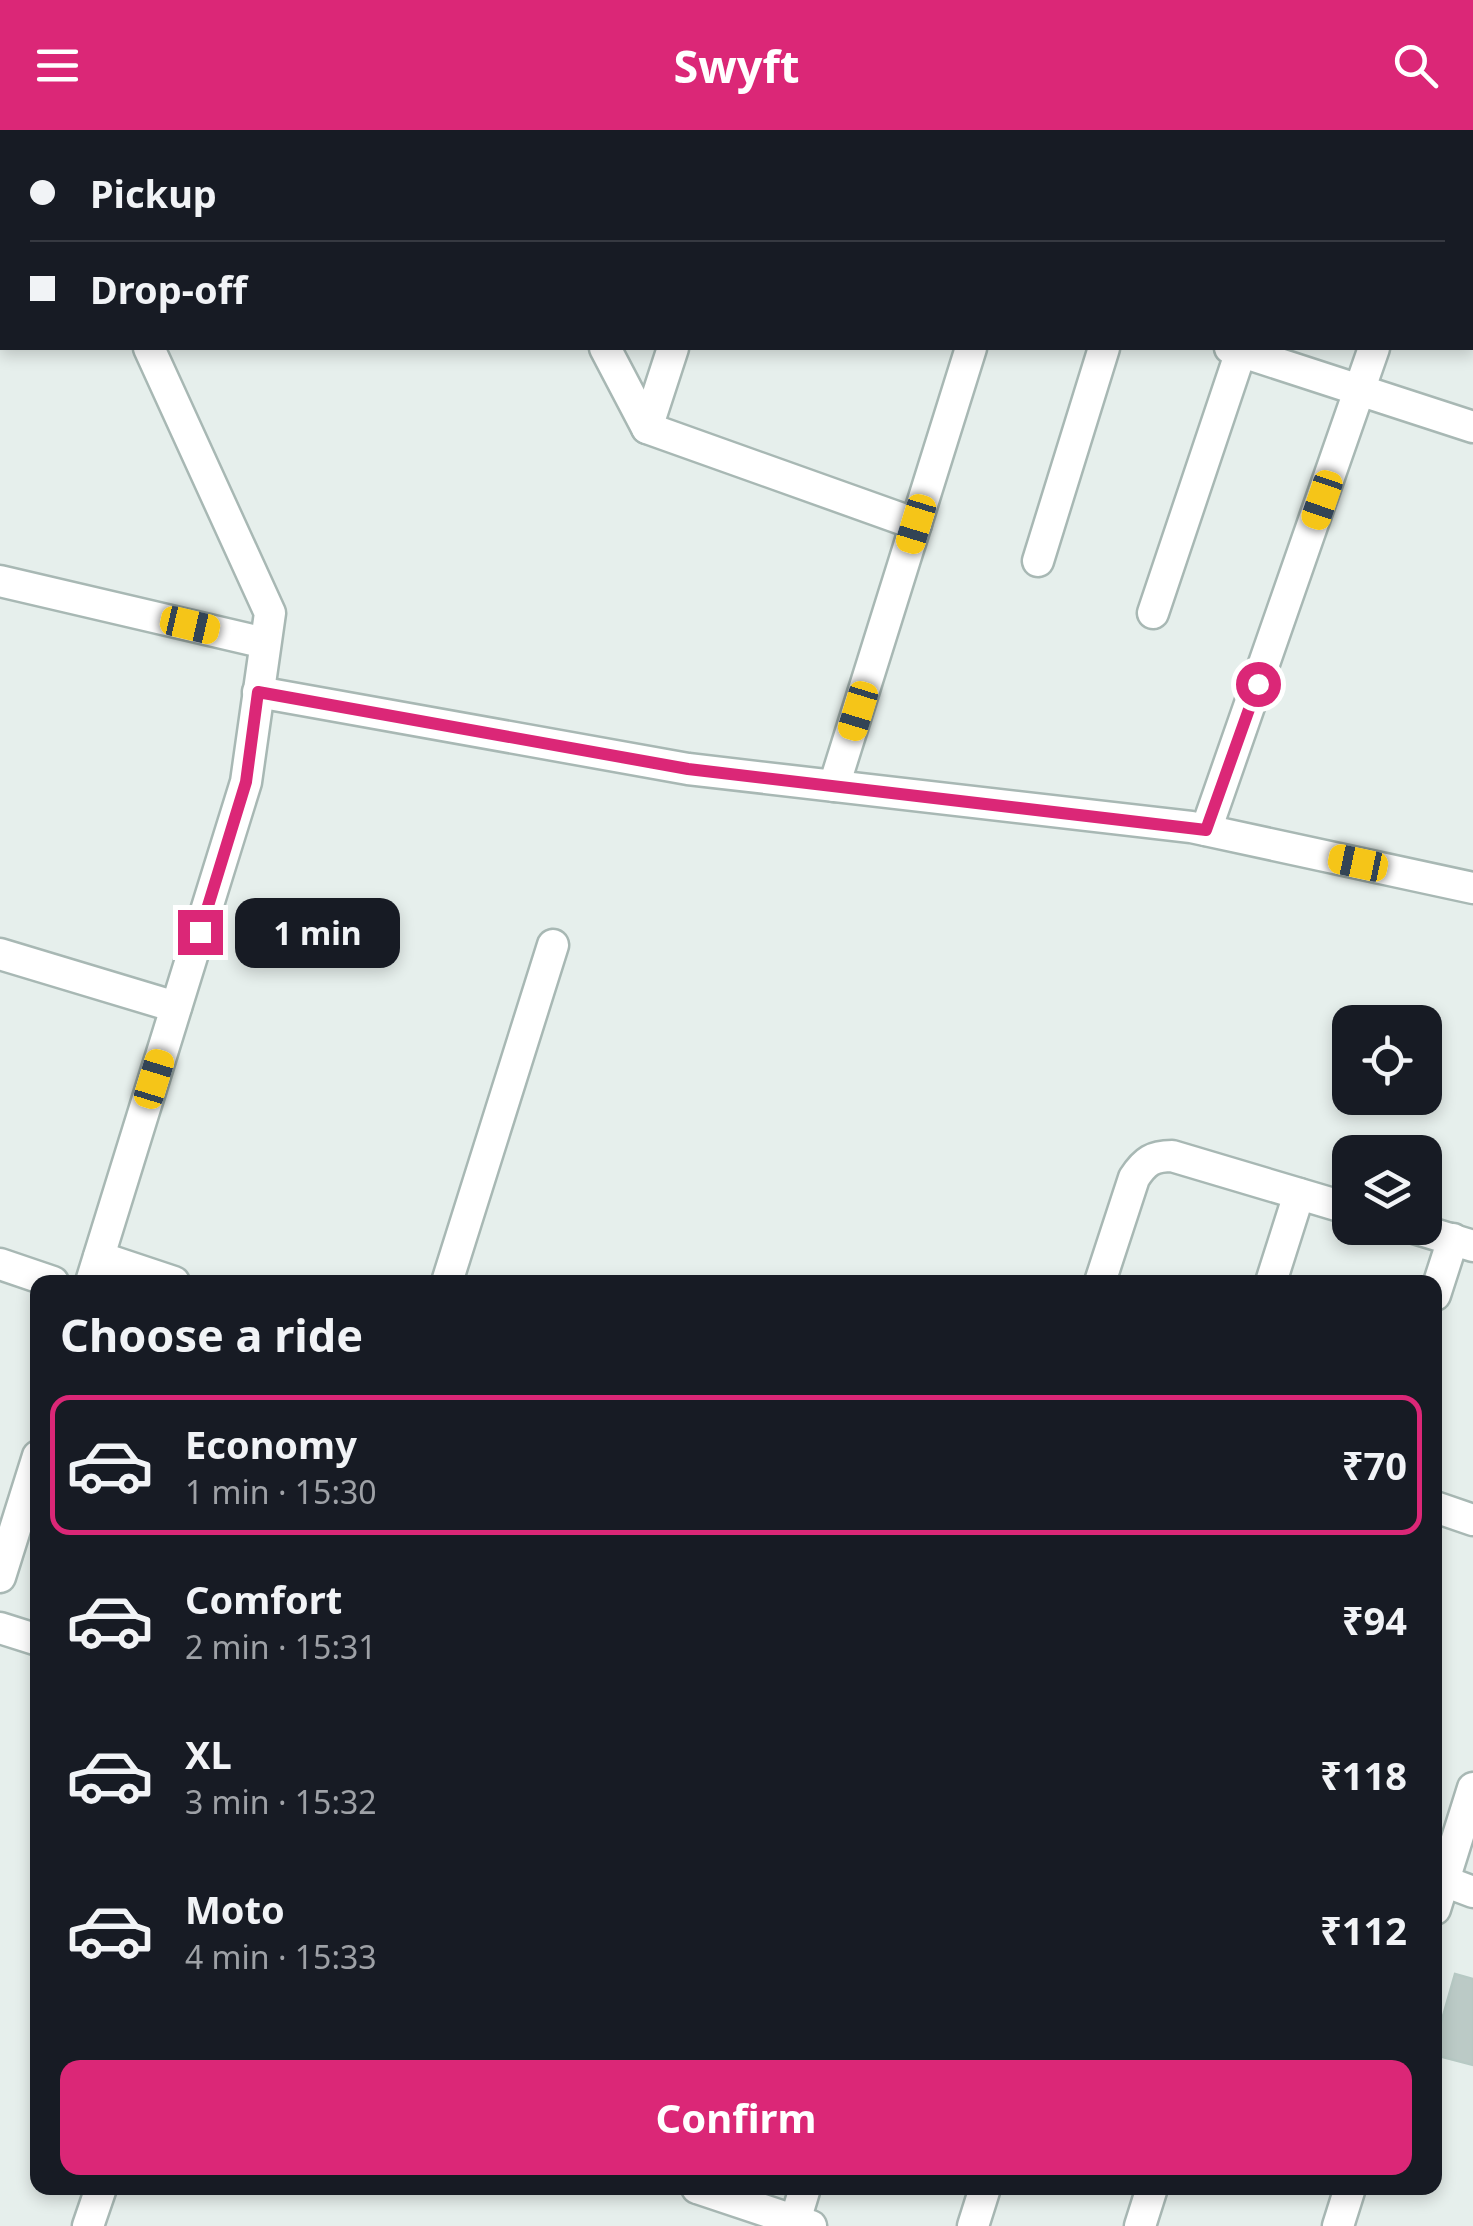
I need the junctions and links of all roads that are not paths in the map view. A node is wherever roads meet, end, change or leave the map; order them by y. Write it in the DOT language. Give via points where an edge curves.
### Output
graph roads {
  1 [pos="150,350"];
  2 [pos="606,350"];
  3 [pos="672,350"];
  4 [pos="971,350"];
  5 [pos="1103,350"];
  6 [pos="1237,350"];
  7 [pos="1240,350"];
  8 [pos="1373,350"];
  9 [pos="1360,390"];
  10 [pos="1473,426"];
  11 [pos="647,428"];
  12 [pos="916,524"];
  13 [pos="1038,561"];
  14 [pos="0,580"];
  15 [pos="1153,613"];
  16 [pos="265,643"];
  17 [pos="258,692"];
  18 [pos="834,786"];
  19 [pos="1206,830"];
  20 [pos="1473,888"];
  21 [pos="553,944"];
  22 [pos="0,954"];
  23 [pos="176,1007"];
  24 [pos="1299,1194"];
  25 [pos="1332,1203"];
  26 [pos="1463,1242"];
  27 [pos="0,1264"];
  28 [pos="95,1270"];
  29 [pos="32,1275"];
  30 [pos="128,1275"];
  31 [pos="449,1275"];
  32 [pos="1102,1275"];
  33 [pos="1273,1275"];
  34 [pos="1442,1282"];
  35 [pos="30,1481"];
  36 [pos="1442,1509"];
  37 [pos="1473,1520"];
  38 [pos="0,1577"];
  39 [pos="0,1628"];
  40 [pos="30,1637"];
  41 [pos="1473,1788"];
  42 [pos="1442,1883"];
  43 [pos="1473,1892"];
  44 [pos="1442,1895"];
  45 [pos="98,2195"];
  46 [pos="717,2195"];
  47 [pos="805,2195"];
  48 [pos="983,2195"];
  49 [pos="1150,2195"];
  50 [pos="1348,2195"];
  51 [pos="803,2223"];
  52 [pos="88,2226"];
  53 [pos="973,2226"];
  54 [pos="1140,2226"];
  55 [pos="1338,2226"];
  1 -- 16 [label="street" via="270,613"];
  2 -- 11 [label="street"];
  3 -- 11 [label="street"];
  4 -- 12 [label="street"];
  5 -- 13 [label="street"];
  6 -- 15 [label="street"];
  7 -- 9 [label="street"];
  8 -- 9 [label="street"];
  9 -- 10 [label="street"];
  9 -- 19 [label="street"];
  11 -- 12 [label="street"];
  12 -- 18 [label="street"];
  14 -- 16 [label="street"];
  16 -- 17 [label="street"];
  17 -- 18 [label="street" via="688,769"];
  17 -- 23 [label="street" via="246,782"];
  18 -- 19 [label="street"];
  19 -- 20 [label="street"];
  21 -- 31 [label="street"];
  22 -- 23 [label="street"];
  23 -- 28 [label="street"];
  24 -- 25 [label="street"];
  24 -- 32 [label="street" via="1156,1156 1134,1178"];
  24 -- 33 [label="street"];
  26 -- 34 [label="street"];
  27 -- 29 [label="street"];
  28 -- 30 [label="street"];
  35 -- 38 [label="street"];
  36 -- 37 [label="street"];
  39 -- 40 [label="street"];
  41 -- 42 [label="street"];
  43 -- 44 [label="street"];
  45 -- 52 [label="street"];
  46 -- 51 [label="street"];
  47 -- 51 [label="street"];
  48 -- 53 [label="street"];
  49 -- 54 [label="street"];
  50 -- 55 [label="street"];
}
